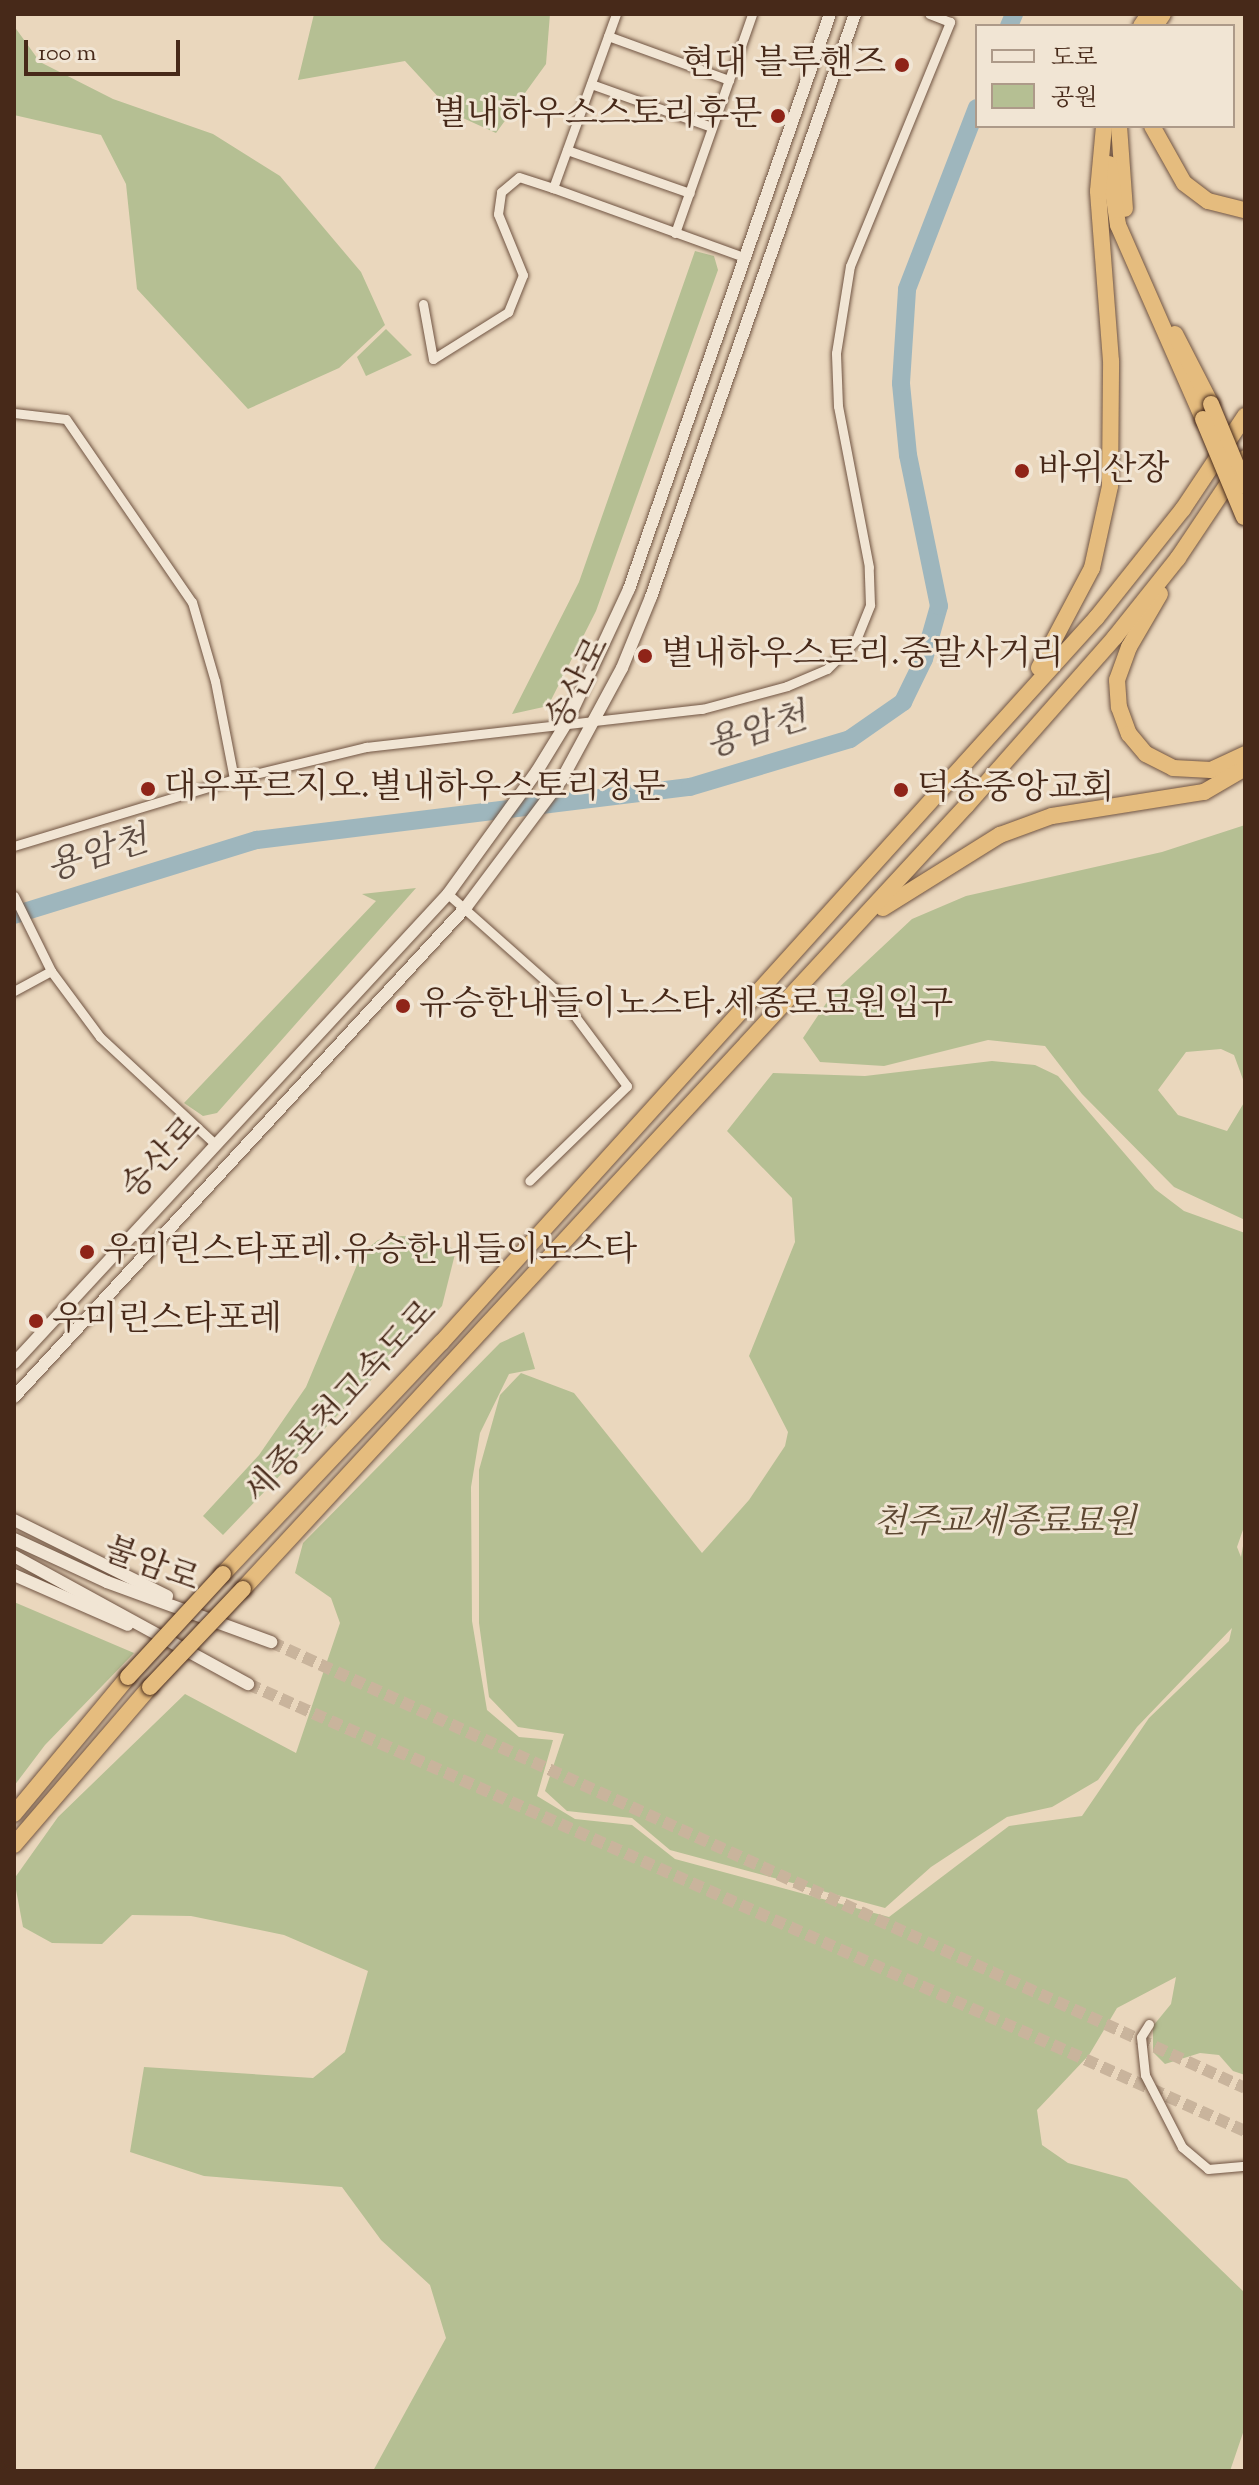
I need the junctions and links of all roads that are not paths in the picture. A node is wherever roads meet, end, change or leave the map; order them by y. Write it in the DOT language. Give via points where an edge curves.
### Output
graph roads {
  1 [pos="616,14"];
  2 [pos="830,14"];
  3 [pos="855,14"];
  4 [pos="929,14"];
  5 [pos="748,15"];
  6 [pos="608,36"];
  7 [pos="729,80"];
  8 [pos="591,84"];
  9 [pos="712,127"];
  10 [pos="1107,128"];
  11 [pos="1107,128"];
  12 [pos="1119,128"];
  13 [pos="1153,128"];
  14 [pos="567,150"];
  15 [pos="553,188"];
  16 [pos="690,193"];
  17 [pos="1245,210"];
  18 [pos="675,233"];
  19 [pos="744,257"];
  20 [pos="423,304"];
  21 [pos="1207,411"];
  22 [pos="14,413"];
  23 [pos="1245,416"];
  24 [pos="1245,458"];
  25 [pos="1245,486"];
  26 [pos="1245,518"];
  27 [pos="1178,558"];
  28 [pos="594,719"];
  29 [pos="567,722"];
  30 [pos="995,730"];
  31 [pos="1245,754"];
  32 [pos="1245,768"];
  33 [pos="234,779"];
  34 [pos="14,846"];
  35 [pos="448,894"];
  36 [pos="14,896"];
  37 [pos="466,907"];
  38 [pos="858,925"];
  39 [pos="51,971"];
  40 [pos="14,991"];
  41 [pos="214,1143"];
  42 [pos="529,1181"];
  43 [pos="33,1345"];
  44 [pos="14,1352"];
  45 [pos="14,1363"];
  46 [pos="15,1398"];
  47 [pos="17,1521"];
  48 [pos="14,1539"];
  49 [pos="14,1556"];
  50 [pos="14,1575"];
  51 [pos="220,1621"];
  52 [pos="271,1642"];
  53 [pos="182,1649"];
  54 [pos="248,1684"];
  55 [pos="14,1814"];
  56 [pos="14,1845"];
  57 [pos="1149,2024"];
  58 [pos="1245,2166"];
  1 -- 6 [label="street"];
  2 -- 19 [label="street, 송산로"];
  3 -- 28 [label="street, 송산로" via="651,597"];
  4 -- 28 [label="street" via="950,22 850,266 836,353 838,406 869,567 870,605 856,640 827,669 787,686 702,709"];
  5 -- 7 [label="street"];
  6 -- 7 [label="street"];
  6 -- 8 [label="street"];
  7 -- 9 [label="street"];
  8 -- 9 [label="street"];
  8 -- 14 [label="street"];
  9 -- 16 [label="street"];
  10 -- 21 [label="highway" via="1109,184 1118,225"];
  11 -- 30 [label="highway" via="1098,191 1111,361 1110,486 1092,568 1077,604"];
  12 -- 21 [label="highway" via="1127,219"];
  13 -- 17 [label="highway" via="1184,183 1208,201"];
  14 -- 15 [label="street"];
  14 -- 16 [label="street"];
  15 -- 18 [label="street"];
  15 -- 20 [label="street" via="519,177 501,192 498,214 523,275 508,312 433,359"];
  16 -- 18 [label="street"];
  18 -- 19 [label="street"];
  19 -- 29 [label="street, 송산로" via="629,589"];
  21 -- 25 [label="highway, bridge"];
  21 -- 26 [label="highway, bridge"];
  22 -- 33 [label="street" via="66,419 192,602 215,681"];
  23 -- 30 [label="highway, 세종포천고속도로" via="1183,509 1097,617"];
  24 -- 27 [label="highway, 세종포천고속도로"];
  27 -- 31 [label="highway" via="1122,661 1117,680 1122,721 1146,754 1173,768 1211,770"];
  27 -- 38 [label="highway, 세종포천고속도로" via="1105,649"];
  28 -- 29 [label="street"];
  28 -- 37 [label="street, 송산로" via="504,862"];
  29 -- 33 [label="street" via="410,739"];
  29 -- 35 [label="street, 송산로"];
  30 -- 55 [label="highway, 세종포천고속도로, bridge" via="441,1343 128,1677"];
  32 -- 38 [label="highway" via="1204,792 1052,816 1000,835"];
  33 -- 34 [label="street"];
  35 -- 37 [label="street"];
  35 -- 41 [label="street, 송산로"];
  36 -- 39 [label="street"];
  37 -- 42 [label="street" via="554,988 627,1086"];
  37 -- 46 [label="street, 송산로"];
  38 -- 56 [label="highway, 세종포천고속도로, bridge" via="150,1687"];
  39 -- 40 [label="street"];
  39 -- 41 [label="street" via="100,1037"];
  41 -- 43 [label="street, 송산로"];
  43 -- 44 [label="street"];
  43 -- 45 [label="street, 송산로"];
  47 -- 51 [label="street"];
  48 -- 51 [label="street, 불암로"];
  49 -- 53 [label="street, 불암로"];
  50 -- 53 [label="street"];
  51 -- 52 [label="street, 불암로"];
  53 -- 54 [label="street, 불암로"];
  57 -- 58 [label="street" via="1141,2037 1145,2075 1182,2147 1208,2169"];
}
